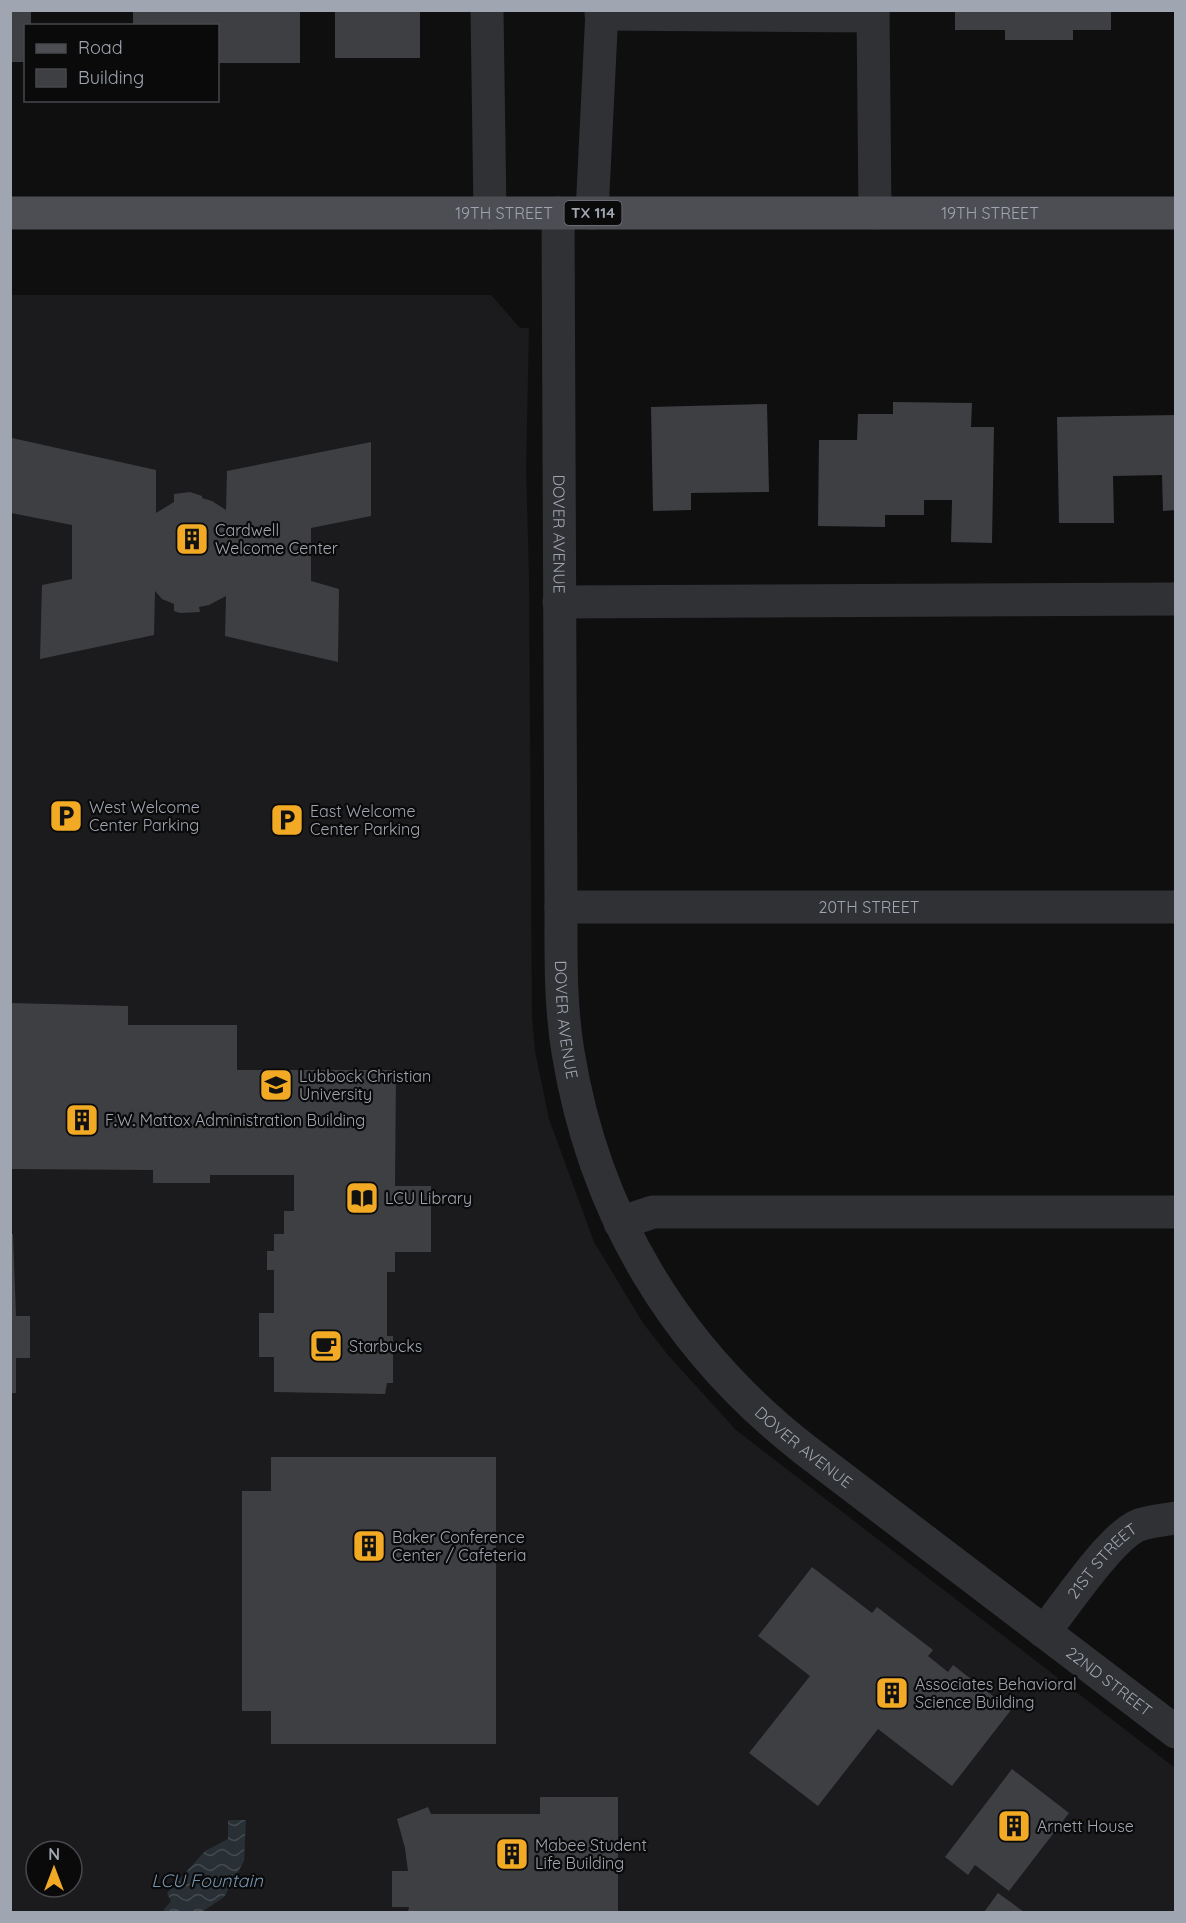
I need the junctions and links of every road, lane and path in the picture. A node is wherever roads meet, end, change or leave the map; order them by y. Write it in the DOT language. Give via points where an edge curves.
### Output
graph roads {
  1 [pos="487,10"];
  2 [pos="602,12"];
  3 [pos="873,13"];
  4 [pos="10,213"];
  5 [pos="490,213"];
  6 [pos="558,213"];
  7 [pos="592,213"];
  8 [pos="875,213"];
  9 [pos="1176,213"];
  10 [pos="1176,599"];
  11 [pos="559,602"];
  12 [pos="561,907"];
  13 [pos="1176,907"];
  14 [pos="1176,1212"];
  15 [pos="620,1223"];
  16 [pos="1176,1518"];
  17 [pos="1044,1632"];
  18 [pos="1176,1732"];
  1 -- 5 [label="street"];
  2 -- 3 [label="street"];
  2 -- 7 [label="street"];
  3 -- 8 [label="street"];
  4 -- 5 [label="main road, 19TH STREET / TX 114"];
  5 -- 6 [label="main road, 19TH STREET / TX 114"];
  6 -- 7 [label="main road, 19TH STREET / TX 114"];
  6 -- 11 [label="street, DOVER AVENUE"];
  7 -- 8 [label="main road, 19TH STREET / TX 114"];
  8 -- 9 [label="main road, 19TH STREET / TX 114"];
  10 -- 11 [label="street"];
  11 -- 12 [label="street, DOVER AVENUE"];
  12 -- 13 [label="street, 20TH STREET"];
  12 -- 15 [label="street, DOVER AVENUE" via="563,1010 571,1067 587,1137"];
  14 -- 15 [label="street" via="652,1212"];
  15 -- 17 [label="street, DOVER AVENUE" via="675,1318 757,1409"];
  16 -- 17 [label="street, 21ST STREET" via="1127,1532 1112,1545"];
  17 -- 18 [label="street, 22ND STREET"];
}
